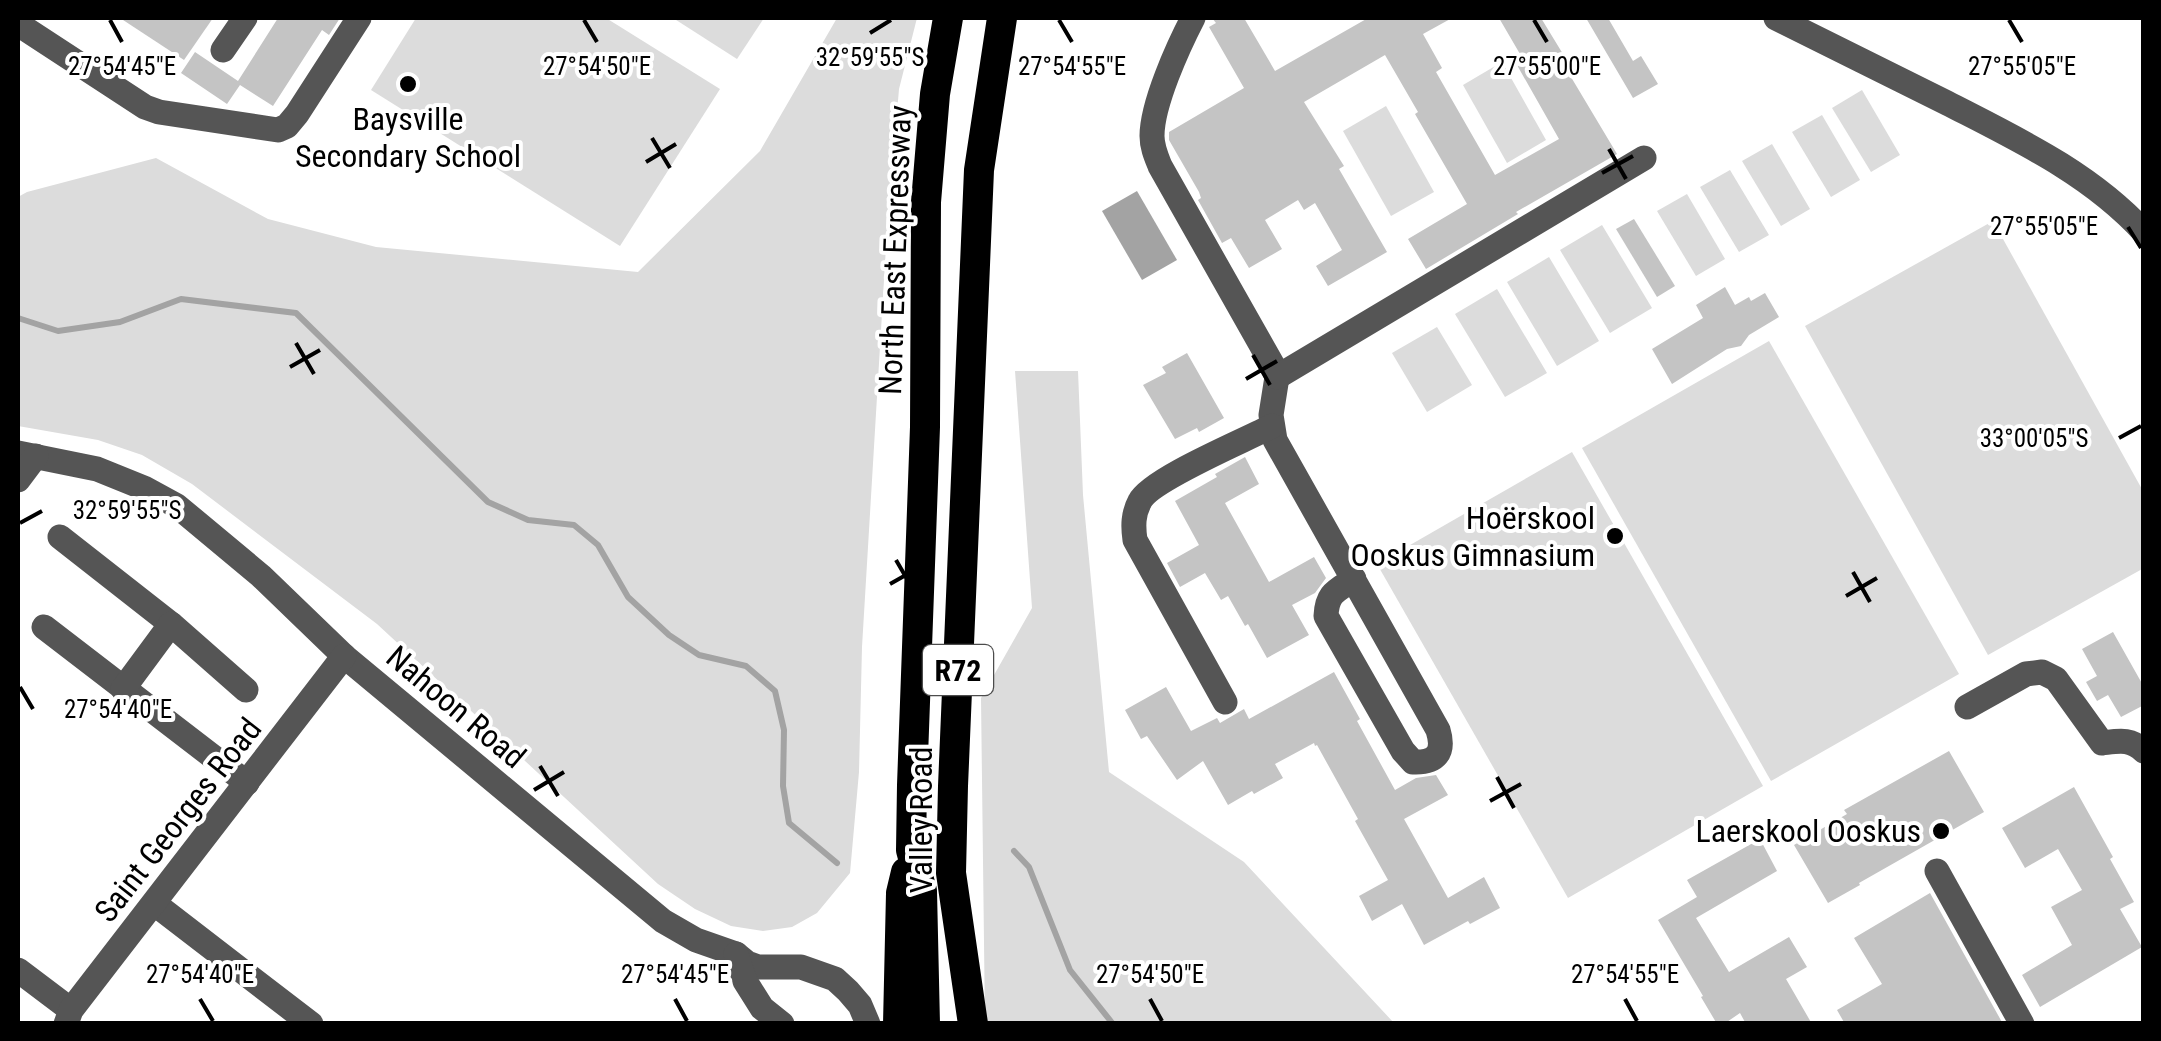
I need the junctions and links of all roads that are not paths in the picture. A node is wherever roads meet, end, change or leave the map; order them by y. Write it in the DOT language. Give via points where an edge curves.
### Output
graph roads {
  1 [pos="245,18"];
  2 [pos="359,18"];
  3 [pos="948,18"];
  4 [pos="1002,18"];
  5 [pos="1194,18"];
  6 [pos="1776,18"];
  7 [pos="18,24"];
  8 [pos="223,50"];
  9 [pos="1644,158"];
  10 [pos="2144,232"];
  11 [pos="1277,376"];
  12 [pos="1272,426"];
  13 [pos="925,427"];
  14 [pos="27,455"];
  15 [pos="18,480"];
  16 [pos="60,537"];
  17 [pos="1354,579"];
  18 [pos="171,624"];
  19 [pos="44,627"];
  20 [pos="344,656"];
  21 [pos="1400,662"];
  22 [pos="1364,683"];
  23 [pos="123,689"];
  24 [pos="246,690"];
  25 [pos="1226,702"];
  26 [pos="1967,706"];
  27 [pos="2144,751"];
  28 [pos="247,784"];
  29 [pos="911,850"];
  30 [pos="1937,871"];
  31 [pos="156,904"];
  32 [pos="736,954"];
  33 [pos="18,970"];
  34 [pos="69,1017"];
  35 [pos="311,1024"];
  36 [pos="782,1024"];
  37 [pos="868,1024"];
  38 [pos="898,1024"];
  39 [pos="926,1024"];
  40 [pos="974,1024"];
  41 [pos="2022,1024"];
  1 -- 8 [label="street"];
  2 -- 7 [label="street" via="298,114 278,130 145,107"];
  3 -- 13 [label="highway, North East Expressway / R72" via="926,202"];
  4 -- 40 [label="highway, Valley Road / R72" via="979,170 951,872"];
  5 -- 11 [label="street" via="1158,104 1154,151"];
  6 -- 10 [label="street" via="2036,148 2096,188"];
  9 -- 11 [label="street"];
  11 -- 12 [label="street"];
  12 -- 17 [label="street"];
  12 -- 25 [label="street" via="1159,483 1141,498 1133,523 1136,540"];
  13 -- 29 [label="highway, Valley Road / R72"];
  14 -- 15 [label="street"];
  14 -- 20 [label="street" via="97,469 177,506"];
  16 -- 18 [label="street"];
  17 -- 21 [label="street"];
  17 -- 22 [label="street" via="1332,593 1326,616"];
  18 -- 23 [label="street"];
  18 -- 24 [label="street"];
  19 -- 23 [label="street"];
  20 -- 28 [label="street, Saint Georges Road"];
  20 -- 32 [label="street, Nahoon Road" via="663,922"];
  21 -- 22 [label="street"];
  21 -- 22 [label="street" via="1442,744 1425,763 1402,751"];
  23 -- 28 [label="street"];
  26 -- 27 [label="street" via="2042,672 2056,678 2102,743 2135,742"];
  28 -- 31 [label="street, Saint Georges Road"];
  29 -- 38 [label="highway" via="901,892"];
  29 -- 39 [label="highway, Valley Road / R72" via="922,891"];
  30 -- 41 [label="street"];
  31 -- 34 [label="street, Saint Georges Road"];
  31 -- 35 [label="street"];
  32 -- 36 [label="street" via="762,1008"];
  32 -- 37 [label="street, Nahoon Road" via="758,968 801,967 835,979"];
  33 -- 34 [label="street"];
}
